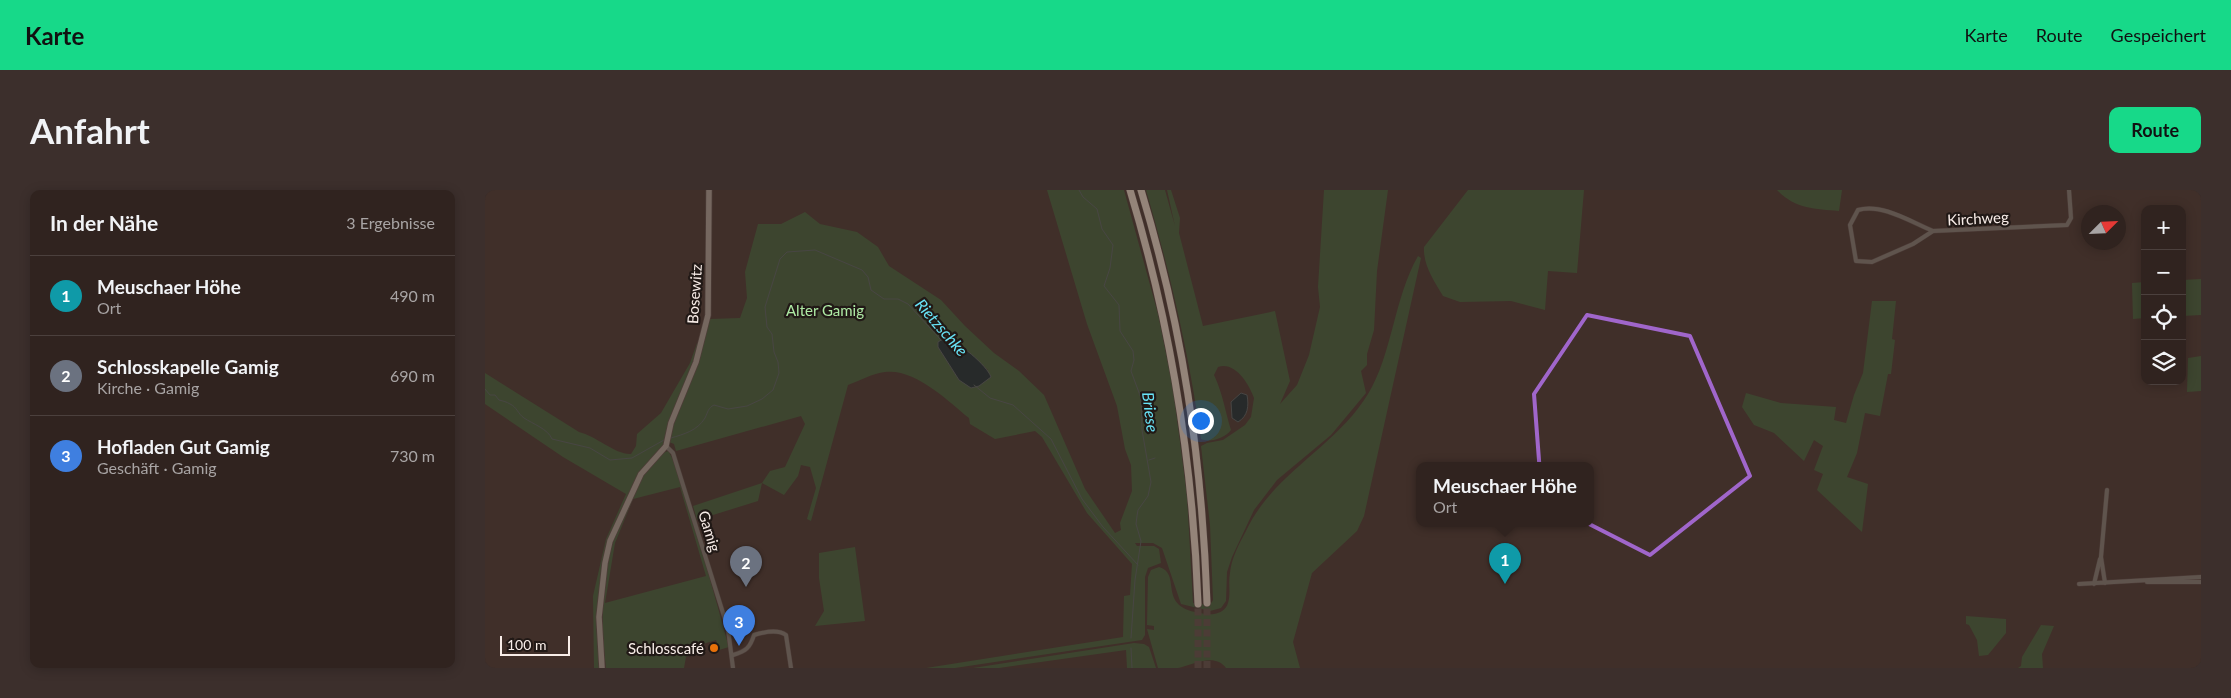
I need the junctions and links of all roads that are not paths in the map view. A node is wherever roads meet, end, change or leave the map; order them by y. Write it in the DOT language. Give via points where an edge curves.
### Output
graph roads {
  1 [pos="709,190"];
  2 [pos="1129,190"];
  3 [pos="1141,190"];
  4 [pos="2069,190"];
  5 [pos="1933,231"];
  6 [pos="666,446"];
  7 [pos="2107,490"];
  8 [pos="2101,557"];
  9 [pos="2201,577"];
  10 [pos="2137,582"];
  11 [pos="2201,582"];
  12 [pos="2079,584"];
  13 [pos="2094,584"];
  14 [pos="2105,584"];
  15 [pos="1207,603"];
  16 [pos="1198,604"];
  17 [pos="733,655"];
  18 [pos="602,668"];
  19 [pos="733,668"];
  20 [pos="791,668"];
  1 -- 6 [label="street, Bosewitz" via="708,315 696,362 671,423"];
  2 -- 16 [label="highway" via="1157,289 1180,400 1191,488"];
  3 -- 15 [label="highway" via="1168,288 1186,373 1201,497"];
  4 -- 5 [label="street, Kirchweg" via="2071,218 2067,225"];
  5 -- 5 [label="street, Kirchweg" via="1881,210 1858,210 1850,225 1856,261 1873,262"];
  6 -- 17 [label="street, Gamig" via="673,453 728,629"];
  6 -- 18 [label="street" via="641,474 610,540 599,617"];
  7 -- 8 [label="street"];
  8 -- 13 [label="street"];
  8 -- 14 [label="street"];
  9 -- 10 [label="street" via="2167,577"];
  10 -- 11 [label="street"];
  10 -- 14 [label="street"];
  12 -- 13 [label="street"];
  13 -- 14 [label="street"];
  17 -- 19 [label="street, Gamig"];
  17 -- 20 [label="street" via="745,652 755,635 783,632"];
}
